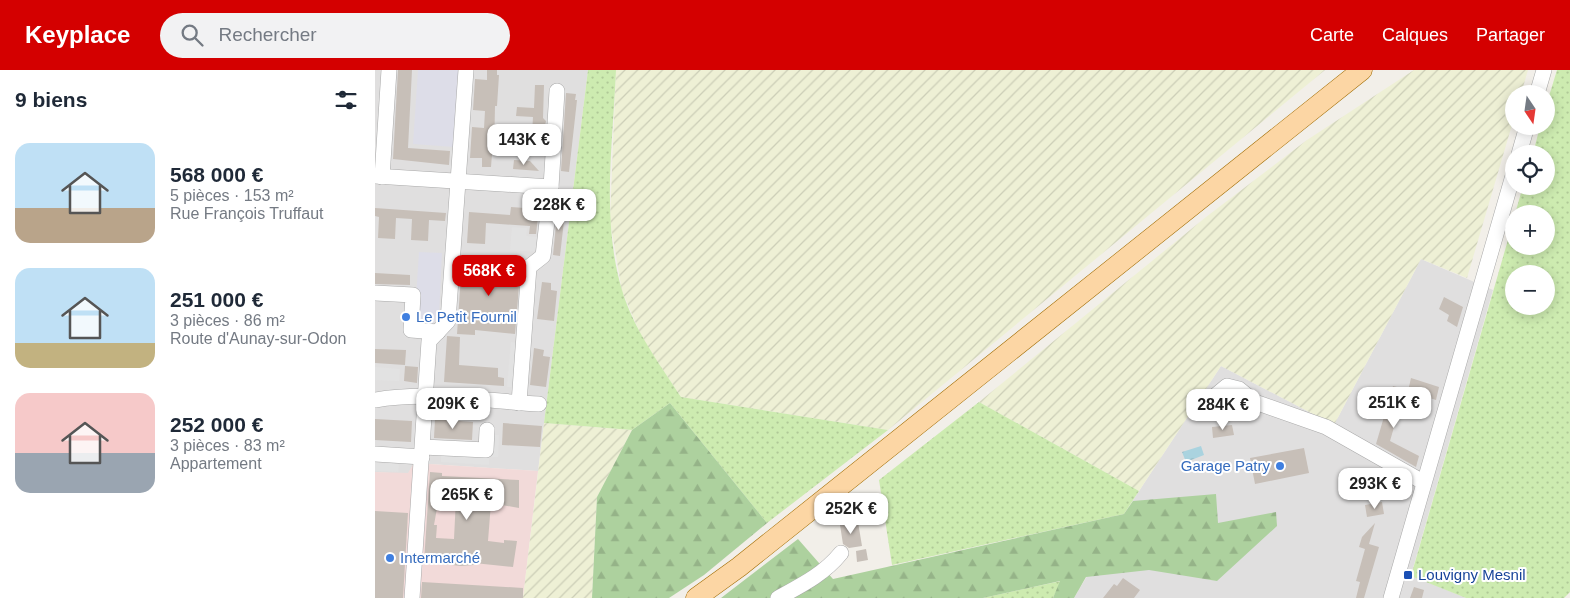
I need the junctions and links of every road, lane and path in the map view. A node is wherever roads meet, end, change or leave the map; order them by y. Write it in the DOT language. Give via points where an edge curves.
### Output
graph roads {
  1 [pos="389,70"];
  2 [pos="466,70"];
  3 [pos="1362,70"];
  4 [pos="1544,70"];
  5 [pos="1540,85"];
  6 [pos="557,91"];
  7 [pos="378,176"];
  8 [pos="459,181"];
  9 [pos="551,187"];
  10 [pos="1507,195"];
  11 [pos="375,293"];
  12 [pos="438,332"];
  13 [pos="426,397"];
  14 [pos="375,400"];
  15 [pos="1209,401"];
  16 [pos="519,403"];
  17 [pos="539,404"];
  18 [pos="487,430"];
  19 [pos="423,452"];
  20 [pos="375,454"];
  21 [pos="1423,482"];
  22 [pos="841,553"];
  23 [pos="412,598"];
  24 [pos="696,598"];
  25 [pos="778,598"];
  26 [pos="1391,598"];
  1 -- 7 [label="street"];
  2 -- 8 [label="street"];
  3 -- 24 [label="main road" via="755,555"];
  4 -- 5 [label="street"];
  6 -- 9 [label="street"];
  7 -- 8 [label="street"];
  8 -- 9 [label="street"];
  8 -- 12 [label="street" via="448,321"];
  9 -- 16 [label="street" via="543,256 529,267"];
  10 -- 21 [label="street"];
  11 -- 12 [label="street" via="413,295 411,330"];
  12 -- 13 [label="street" via="429,341"];
  13 -- 14 [label="street"];
  13 -- 16 [label="street"];
  13 -- 19 [label="street"];
  15 -- 21 [label="street" via="1227,386 1239,389 1255,402 1326,427"];
  16 -- 17 [label="street"];
  18 -- 19 [label="street" via="486,450"];
  19 -- 20 [label="street"];
  19 -- 23 [label="street"];
  21 -- 26 [label="street"];
  22 -- 25 [label="street" via="811,581"];
}
